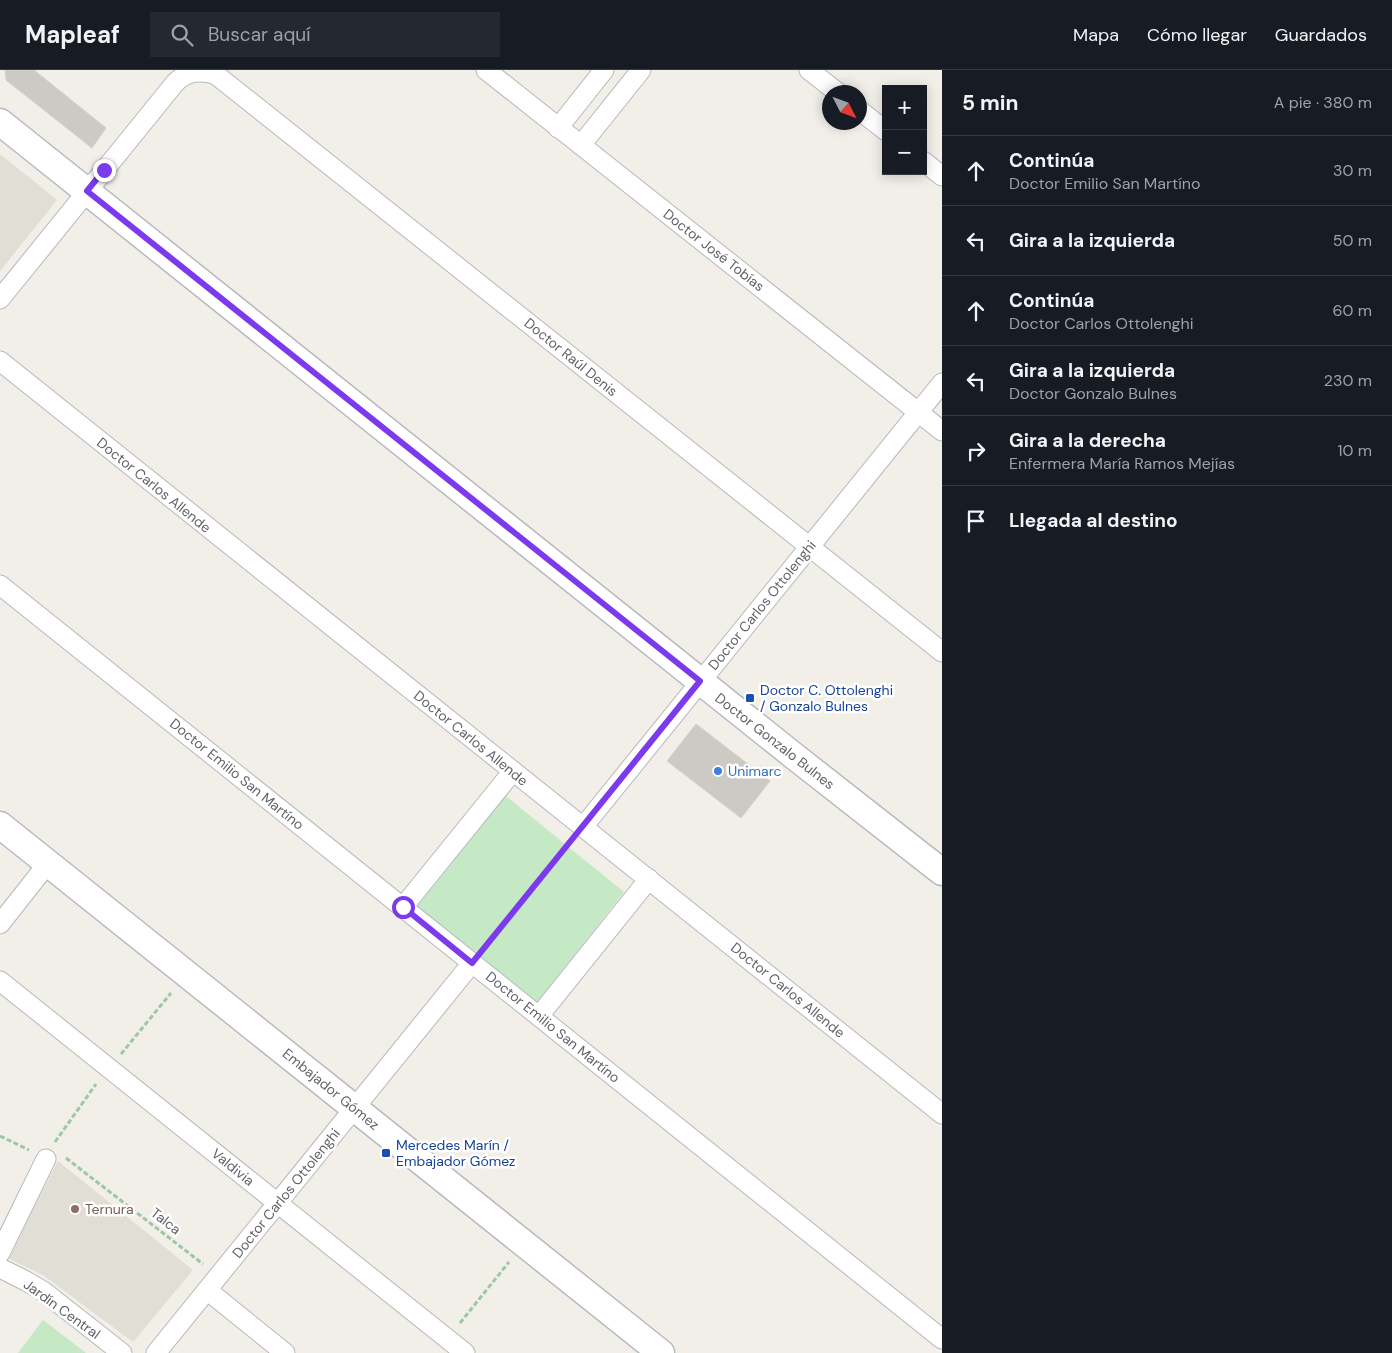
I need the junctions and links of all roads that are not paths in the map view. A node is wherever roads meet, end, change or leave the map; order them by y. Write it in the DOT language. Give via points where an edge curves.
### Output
graph roads {
  1 [pos="486,70"];
  2 [pos="604,70"];
  3 [pos="641,70"];
  4 [pos="809,70"];
  5 [pos="196,71"];
  6 [pos="828,85"];
  7 [pos="867,116"];
  8 [pos="0,122"];
  9 [pos="558,128"];
  10 [pos="885,130"];
  11 [pos="581,146"];
  12 [pos="927,164"];
  13 [pos="942,176"];
  14 [pos="87,191"];
  15 [pos="0,299"];
  16 [pos="0,361"];
  17 [pos="942,383"];
  18 [pos="918,412"];
  19 [pos="942,431"];
  20 [pos="809,547"];
  21 [pos="0,585"];
  22 [pos="942,652"];
  23 [pos="700,681"];
  24 [pos="513,771"];
  25 [pos="0,825"];
  26 [pos="583,827"];
  27 [pos="48,863"];
  28 [pos="942,872"];
  29 [pos="649,879"];
  30 [pos="403,907"];
  31 [pos="0,924"];
  32 [pos="472,963"];
  33 [pos="0,981"];
  34 [pos="539,1016"];
  35 [pos="355,1108"];
  36 [pos="942,1114"];
  37 [pos="53,1156"];
  38 [pos="278,1203"];
  39 [pos="0,1253"];
  40 [pos="0,1268"];
  41 [pos="213,1283"];
  42 [pos="942,1338"];
  43 [pos="122,1353"];
  44 [pos="156,1353"];
  45 [pos="285,1353"];
  46 [pos="465,1353"];
  47 [pos="661,1353"];
  1 -- 9 [label="street, Doctor José Tobías"];
  2 -- 9 [label="street"];
  3 -- 11 [label="street"];
  4 -- 6 [label="street"];
  5 -- 14 [label="street" via="181,77"];
  5 -- 20 [label="street, Doctor Raúl Denis" via="215,74"];
  7 -- 10 [label="street"];
  8 -- 14 [label="street, Doctor Gonzalo Bulnes"];
  9 -- 11 [label="street, Doctor José Tobías"];
  11 -- 18 [label="street, Doctor José Tobías"];
  12 -- 13 [label="street"];
  14 -- 15 [label="street"];
  14 -- 23 [label="street, Doctor Gonzalo Bulnes"];
  16 -- 24 [label="street, Doctor Carlos Allende"];
  17 -- 18 [label="street, Doctor Carlos Ottolenghi"];
  18 -- 19 [label="street, Doctor José Tobías"];
  18 -- 20 [label="street, Doctor Carlos Ottolenghi"];
  20 -- 22 [label="street, Doctor Raúl Denis"];
  20 -- 23 [label="street, Doctor Carlos Ottolenghi"];
  21 -- 30 [label="street, Doctor Emilio San Martíno"];
  23 -- 26 [label="street, Doctor Carlos Ottolenghi"];
  23 -- 28 [label="street, Doctor Gonzalo Bulnes"];
  24 -- 26 [label="street, Doctor Carlos Allende"];
  24 -- 30 [label="street"];
  25 -- 27 [label="street, Embajador Gómez"];
  26 -- 29 [label="street, Doctor Carlos Allende"];
  27 -- 31 [label="street"];
  27 -- 35 [label="street, Embajador Gómez"];
  29 -- 34 [label="street"];
  29 -- 36 [label="street, Doctor Carlos Allende"];
  30 -- 32 [label="street, Doctor Emilio San Martíno"];
  32 -- 34 [label="street, Doctor Emilio San Martíno"];
  32 -- 35 [label="street, Doctor Carlos Ottolenghi"];
  33 -- 38 [label="street, Valdivia"];
  34 -- 42 [label="street, Doctor Emilio San Martíno"];
  35 -- 38 [label="street, Doctor Carlos Ottolenghi"];
  35 -- 47 [label="street, Embajador Gómez"];
  37 -- 39 [label="street"];
  38 -- 41 [label="street, Doctor Carlos Ottolenghi"];
  38 -- 46 [label="street, Valdivia"];
  40 -- 43 [label="street, Jardín Central" via="43,1291"];
  41 -- 44 [label="street, Doctor Carlos Ottolenghi"];
  41 -- 45 [label="street"];
}
